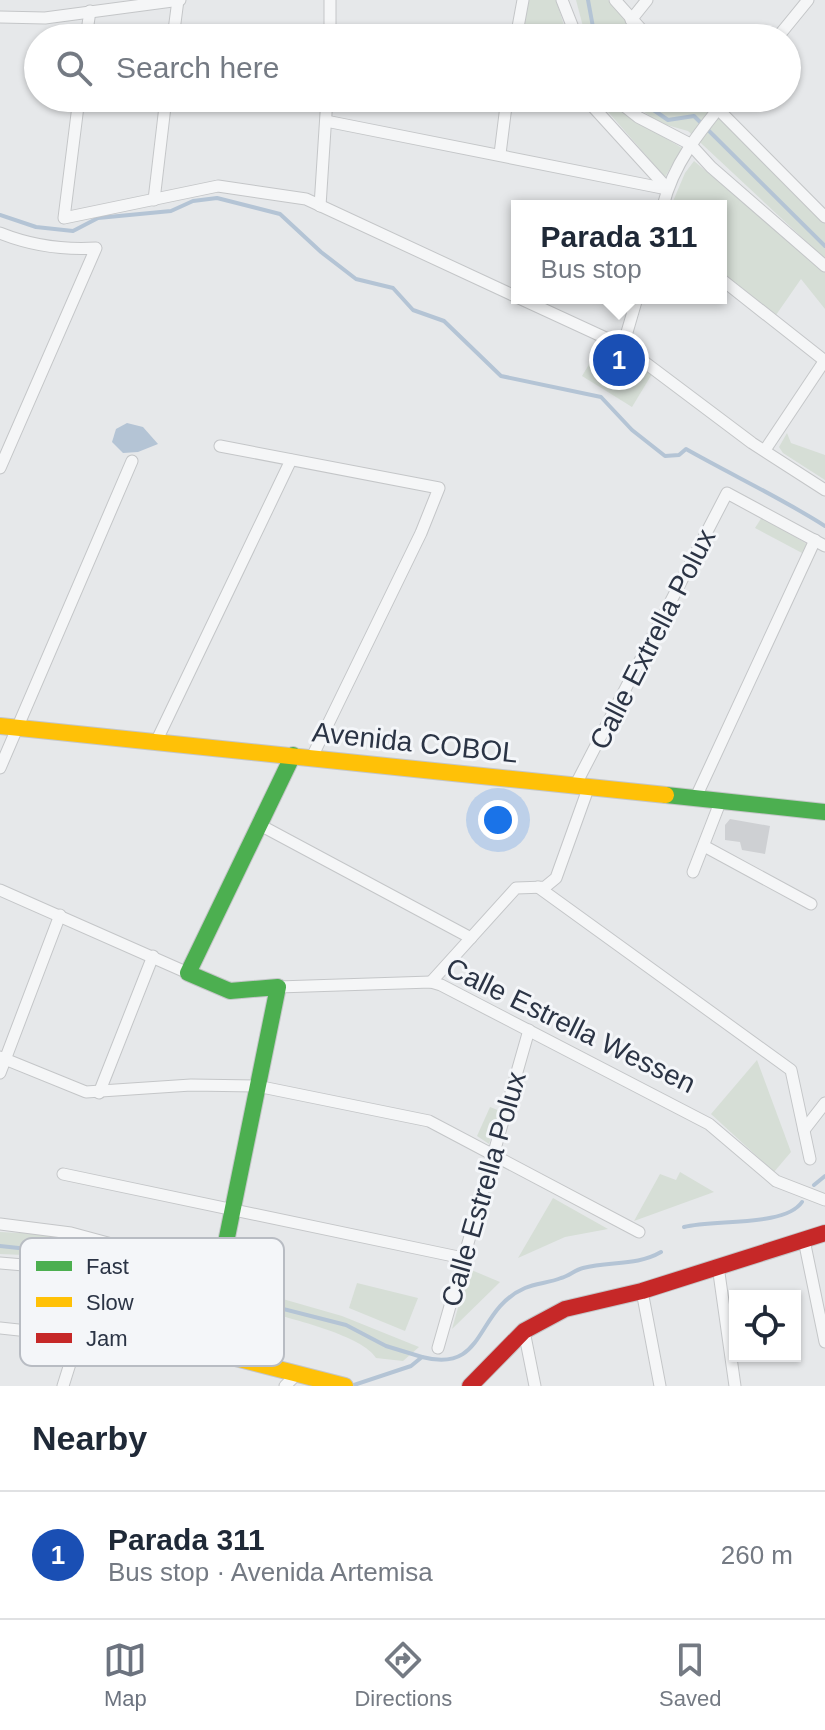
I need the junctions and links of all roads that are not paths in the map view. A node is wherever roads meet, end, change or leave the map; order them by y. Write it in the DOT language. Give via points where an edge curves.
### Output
graph roads {
  1 [pos="179,0"];
  2 [pos="330,0"];
  3 [pos="523,0"];
  4 [pos="562,0"];
  5 [pos="615,0"];
  6 [pos="647,0"];
  7 [pos="808,0"];
  8 [pos="124,3"];
  9 [pos="90,11"];
  10 [pos="0,17"];
  11 [pos="631,20"];
  12 [pos="88,24"];
  13 [pos="175,24"];
  14 [pos="330,24"];
  15 [pos="520,24"];
  16 [pos="571,24"];
  17 [pos="635,24"];
  18 [pos="788,24"];
  19 [pos="77,112"];
  20 [pos="164,112"];
  21 [pos="326,112"];
  22 [pos="505,112"];
  23 [pos="598,112"];
  24 [pos="632,112"];
  25 [pos="716,112"];
  26 [pos="720,112"];
  27 [pos="326,121"];
  28 [pos="690,144"];
  29 [pos="500,154"];
  30 [pos="667,189"];
  31 [pos="154,200"];
  32 [pos="664,200"];
  33 [pos="320,206"];
  34 [pos="825,217"];
  35 [pos="0,233"];
  36 [pos="825,266"];
  37 [pos="727,284"];
  38 [pos="511,295"];
  39 [pos="531,304"];
  40 [pos="635,304"];
  41 [pos="623,346"];
  42 [pos="825,361"];
  43 [pos="220,446"];
  44 [pos="765,450"];
  45 [pos="291,460"];
  46 [pos="132,461"];
  47 [pos="0,468"];
  48 [pos="825,490"];
  49 [pos="820,543"];
  50 [pos="8,727"];
  51 [pos="156,742"];
  52 [pos="293,755"];
  53 [pos="312,757"];
  54 [pos="0,768"];
  55 [pos="582,785"];
  56 [pos="696,797"];
  57 [pos="721,800"];
  58 [pos="825,812"];
  59 [pos="260,825"];
  60 [pos="704,846"];
  61 [pos="693,872"];
  62 [pos="538,887"];
  63 [pos="0,890"];
  64 [pos="811,904"];
  65 [pos="60,915"];
  66 [pos="471,938"];
  67 [pos="153,956"];
  68 [pos="188,973"];
  69 [pos="431,982"];
  70 [pos="278,987"];
  71 [pos="529,1030"];
  72 [pos="3,1058"];
  73 [pos="0,1073"];
  74 [pos="257,1086"];
  75 [pos="99,1093"];
  76 [pos="825,1103"];
  77 [pos="804,1130"];
  78 [pos="493,1154"];
  79 [pos="810,1159"];
  80 [pos="63,1174"];
  81 [pos="825,1200"];
  82 [pos="232,1210"];
  83 [pos="0,1224"];
  84 [pos="639,1232"];
  85 [pos="825,1233"];
  86 [pos="84,1238"];
  87 [pos="226,1238"];
  88 [pos="804,1240"];
  89 [pos="463,1258"];
  90 [pos="0,1263"];
  91 [pos="20,1265"];
  92 [pos="718,1266"];
  93 [pos="642,1291"];
  94 [pos="0,1328"];
  95 [pos="20,1330"];
  96 [pos="524,1331"];
  97 [pos="825,1342"];
  98 [pos="438,1348"];
  99 [pos="69,1366"];
  100 [pos="269,1366"];
  101 [pos="298,1373"];
  102 [pos="63,1386"];
  103 [pos="285,1386"];
  104 [pos="345,1386"];
  105 [pos="470,1386"];
  106 [pos="535,1386"];
  107 [pos="660,1386"];
  108 [pos="735,1386"];
  1 -- 8 [label="street"];
  1 -- 13 [label="street"];
  2 -- 14 [label="street"];
  3 -- 15 [label="street"];
  4 -- 16 [label="street"];
  5 -- 11 [label="street"];
  6 -- 11 [label="street"];
  7 -- 18 [label="street"];
  8 -- 9 [label="street"];
  9 -- 10 [label="street"];
  9 -- 12 [label="street"];
  11 -- 17 [label="street"];
  19 -- 31 [label="street" via="64,218"];
  20 -- 31 [label="street"];
  21 -- 27 [label="street"];
  22 -- 29 [label="street"];
  23 -- 30 [label="street"];
  24 -- 28 [label="street"];
  25 -- 28 [label="street"];
  26 -- 34 [label="street"];
  27 -- 29 [label="street"];
  27 -- 33 [label="street"];
  28 -- 30 [label="street"];
  28 -- 36 [label="street"];
  29 -- 30 [label="street"];
  30 -- 32 [label="street"];
  31 -- 33 [label="street" via="218,186 280,193"];
  33 -- 38 [label="street"];
  35 -- 47 [label="street" via="60,247 96,248"];
  37 -- 42 [label="street"];
  39 -- 41 [label="street"];
  40 -- 41 [label="street"];
  41 -- 44 [label="street"];
  42 -- 44 [label="street"];
  43 -- 45 [label="street"];
  44 -- 48 [label="street"];
  45 -- 51 [label="street"];
  45 -- 53 [label="street" via="439,488"];
  46 -- 50 [label="street"];
  49 -- 55 [label="street, Calle Extrella Polux" via="727,493"];
  49 -- 56 [label="street"];
  50 -- 51 [label="street, Avenida COBOL"];
  50 -- 54 [label="street"];
  51 -- 52 [label="street, Avenida COBOL"];
  52 -- 53 [label="street, Avenida COBOL"];
  52 -- 59 [label="street"];
  53 -- 55 [label="street, Avenida COBOL"];
  55 -- 56 [label="street, Avenida COBOL"];
  55 -- 62 [label="street, Calle Extrella Polux" via="556,878"];
  56 -- 57 [label="street, Avenida COBOL"];
  57 -- 58 [label="street, Avenida COBOL"];
  57 -- 60 [label="street"];
  59 -- 66 [label="street"];
  59 -- 68 [label="street"];
  60 -- 61 [label="street"];
  60 -- 64 [label="street"];
  62 -- 66 [label="street" via="516,888"];
  62 -- 77 [label="street" via="791,1070"];
  63 -- 65 [label="street, Calle Estrella Wessen"];
  65 -- 67 [label="street, Calle Estrella Wessen"];
  65 -- 72 [label="street"];
  66 -- 69 [label="street"];
  67 -- 68 [label="street, Calle Estrella Wessen"];
  67 -- 75 [label="street"];
  68 -- 70 [label="street, Calle Estrella Wessen" via="230,991"];
  69 -- 70 [label="street, Calle Estrella Wessen"];
  69 -- 71 [label="street, Calle Estrella Wessen"];
  70 -- 74 [label="street"];
  71 -- 78 [label="street, Calle Estrella Polux"];
  71 -- 81 [label="street, Calle Estrella Wessen" via="709,1124 776,1181"];
  72 -- 73 [label="street"];
  72 -- 75 [label="street"];
  74 -- 75 [label="street"];
  74 -- 78 [label="street" via="429,1121"];
  74 -- 82 [label="street"];
  76 -- 77 [label="street"];
  77 -- 79 [label="street"];
  78 -- 84 [label="street"];
  78 -- 89 [label="street, Calle Estrella Polux"];
  80 -- 82 [label="street"];
  82 -- 87 [label="street"];
  82 -- 89 [label="street"];
  83 -- 86 [label="street"];
  85 -- 88 [label="street"];
  88 -- 92 [label="street"];
  88 -- 97 [label="street"];
  89 -- 98 [label="street, Calle Estrella Polux"];
  90 -- 91 [label="street"];
  92 -- 93 [label="street"];
  92 -- 108 [label="street"];
  93 -- 96 [label="street" via="565,1309"];
  93 -- 107 [label="street"];
  94 -- 95 [label="street"];
  96 -- 105 [label="street"];
  96 -- 106 [label="street"];
  99 -- 102 [label="street"];
  100 -- 101 [label="street"];
  101 -- 103 [label="street"];
  101 -- 104 [label="street"];
}
